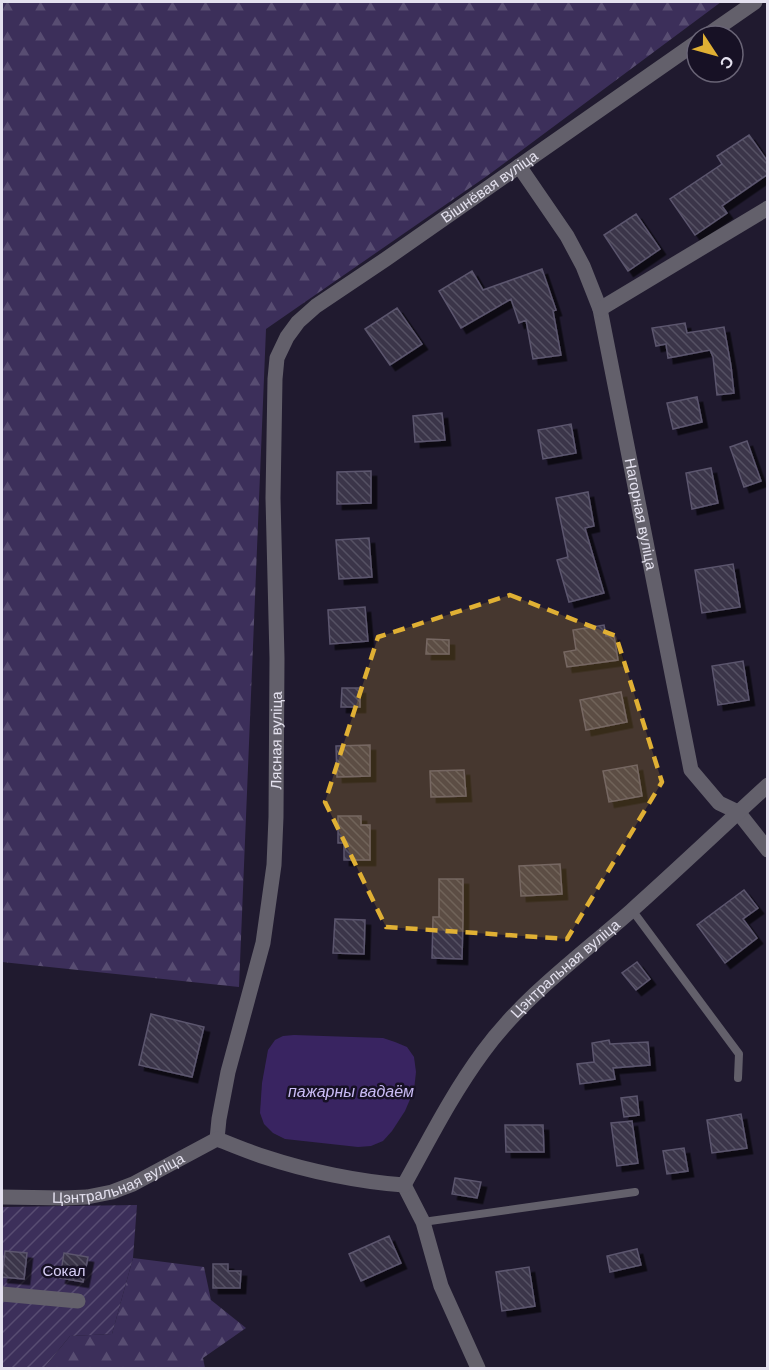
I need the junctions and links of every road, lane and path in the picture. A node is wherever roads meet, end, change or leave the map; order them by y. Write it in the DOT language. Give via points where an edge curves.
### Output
graph roads {
  1 [pos="755,2"];
  2 [pos="723,24"];
  3 [pos="685,50"];
  4 [pos="519,166"];
  5 [pos="768,208"];
  6 [pos="600,309"];
  7 [pos="287,337"];
  8 [pos="768,785"];
  9 [pos="738,812"];
  10 [pos="768,850"];
  11 [pos="632,910"];
  12 [pos="738,1078"];
  13 [pos="217,1139"];
  14 [pos="404,1185"];
  15 [pos="635,1192"];
  16 [pos="2,1197"];
  17 [pos="423,1222"];
  18 [pos="2,1294"];
  19 [pos="78,1301"];
  20 [pos="478,1368"];
  1 -- 2 [label="street"];
  3 -- 4 [label="street, Вішнёвая вуліца"];
  4 -- 6 [label="street, Нагорная вуліца" via="567,236"];
  4 -- 7 [label="street, Вішнёвая вуліца" via="316,306"];
  5 -- 6 [label="street"];
  6 -- 9 [label="street, Нагорная вуліца" via="691,770 719,803"];
  7 -- 13 [label="street, Лясная вуліца" via="277,358 275,379 274,865 263,943 228,1072"];
  8 -- 9 [label="street, Цэнтральная вуліца"];
  9 -- 10 [label="street, Нагорная вуліца"];
  9 -- 11 [label="street, Цэнтральная вуліца"];
  11 -- 12 [label="lane" via="739,1054"];
  11 -- 14 [label="street, Цэнтральная вуліца" via="536,994 495,1036 459,1088"];
  13 -- 14 [label="street" via="291,1165"];
  13 -- 16 [label="street, Цэнтральная вуліца" via="112,1192 87,1197"];
  14 -- 17 [label="street"];
  15 -- 17 [label="lane"];
  17 -- 20 [label="street" via="441,1286"];
  18 -- 19 [label="street"];
}
